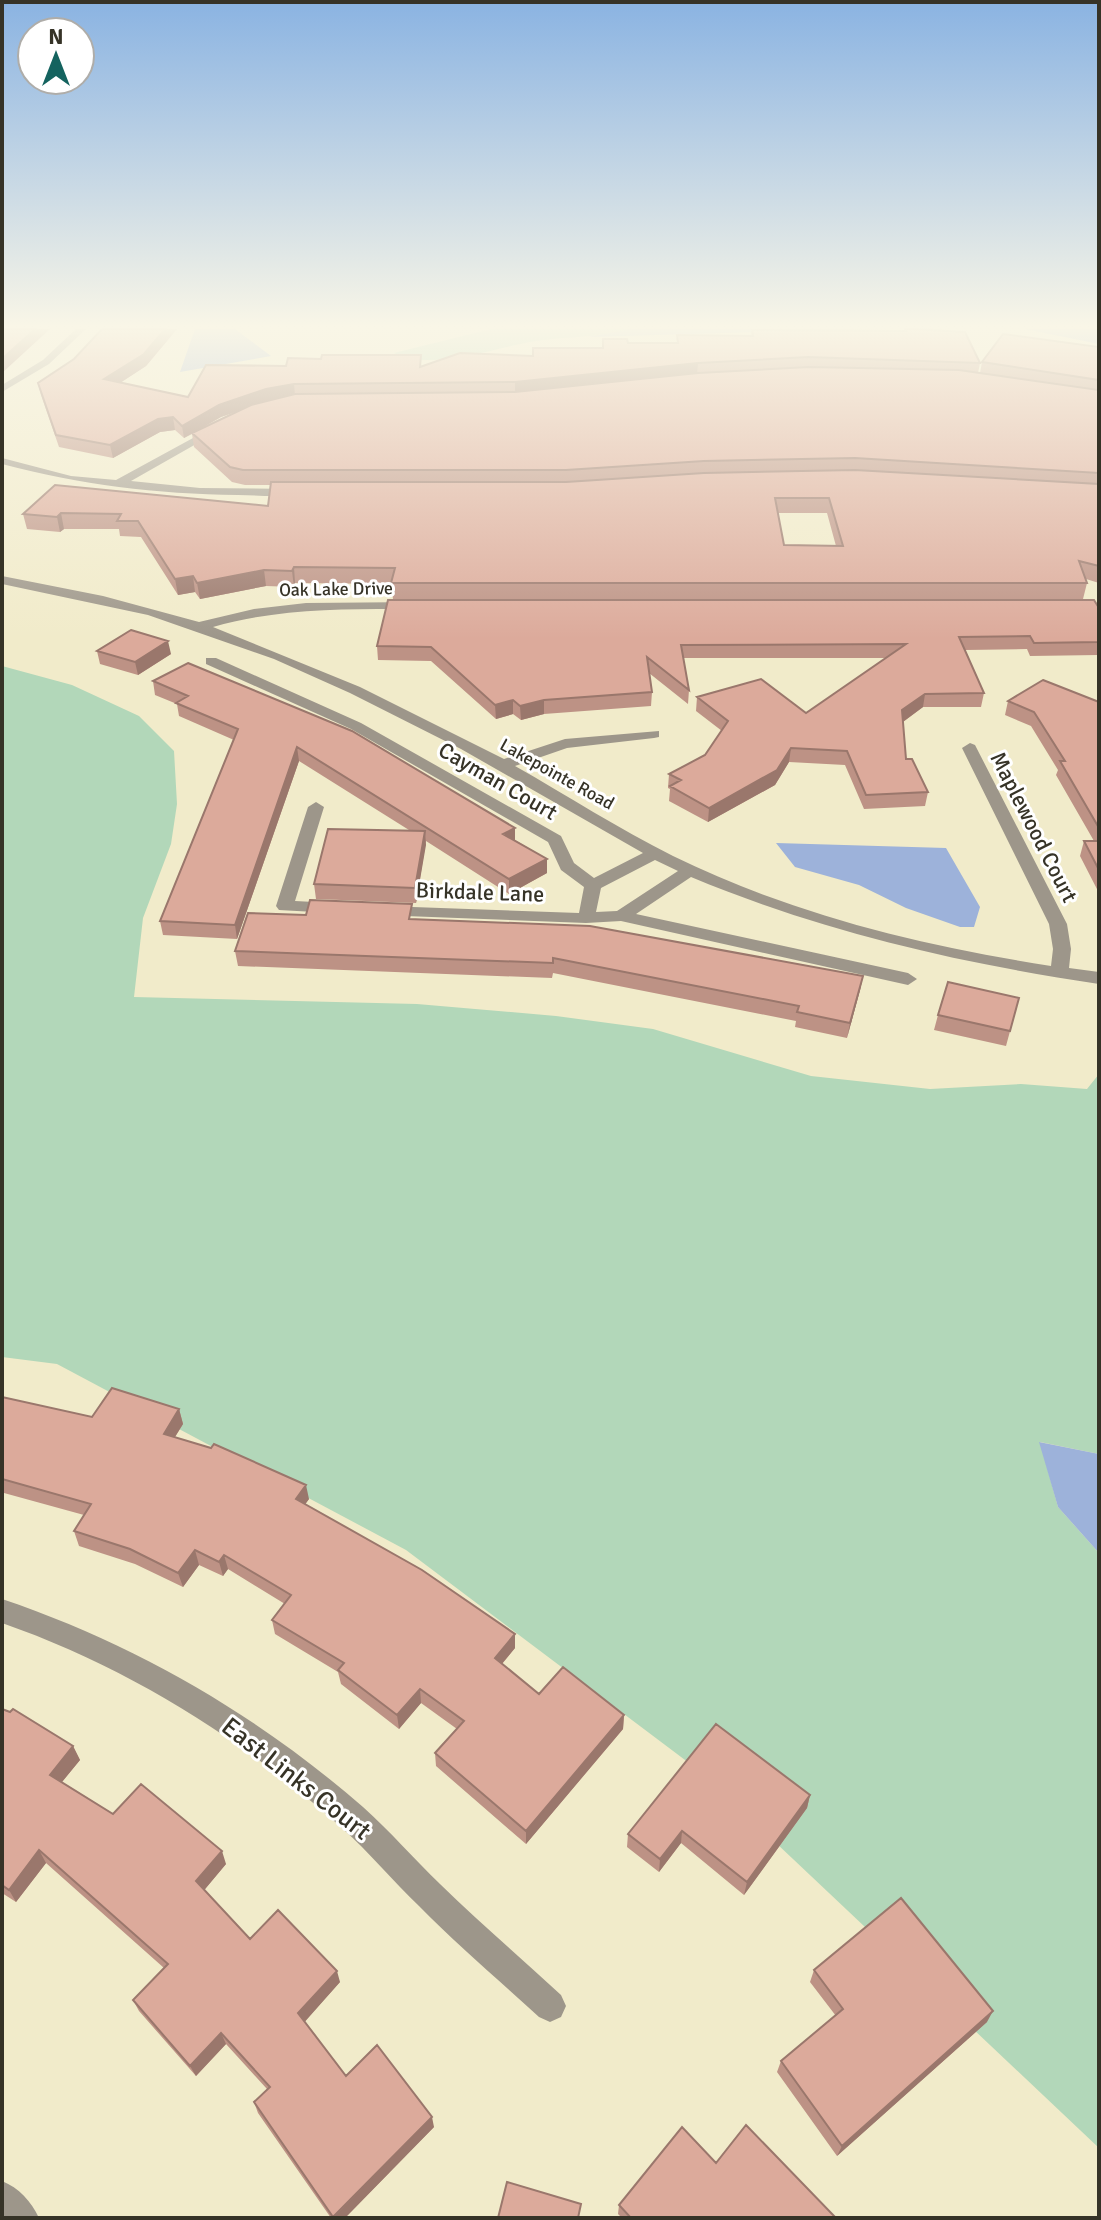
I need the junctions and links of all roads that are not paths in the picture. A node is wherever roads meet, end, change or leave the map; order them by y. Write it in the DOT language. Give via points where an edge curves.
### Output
graph roads {
  1 [pos="210,433"];
  2 [pos="2,461"];
  3 [pos="117,484"];
  4 [pos="309,492"];
  5 [pos="2,580"];
  6 [pos="424,605"];
  7 [pos="200,626"];
  8 [pos="211,661"];
  9 [pos="654,734"];
  10 [pos="970,748"];
  11 [pos="502,765"];
  12 [pos="316,807"];
  13 [pos="656,853"];
  14 [pos="690,870"];
  15 [pos="593,885"];
  16 [pos="621,916"];
  17 [pos="586,918"];
  18 [pos="1059,973"];
  19 [pos="1099,978"];
  20 [pos="908,979"];
  21 [pos="2,1611"];
  22 [pos="550,2006"];
  23 [pos="2,2198"];
  24 [pos="21,2218"];
  1 -- 3 [label="street"];
  2 -- 3 [label="street" via="71,479"];
  3 -- 4 [label="street"];
  5 -- 7 [label="street, Lakepointe Road"];
  6 -- 7 [label="street, Oak Lake Drive" via="295,606"];
  7 -- 11 [label="street, Lakepointe Road" via="364,695"];
  8 -- 15 [label="street, Cayman Court" via="356,726 555,839 567,866"];
  9 -- 11 [label="street" via="565,744"];
  10 -- 18 [label="street, Maplewood Court" via="1058,924"];
  11 -- 13 [label="street, Lakepointe Road"];
  12 -- 17 [label="street, Birkdale Lane" via="285,906"];
  13 -- 14 [label="street, Lakepointe Road"];
  13 -- 15 [label="street"];
  14 -- 16 [label="street"];
  14 -- 18 [label="street, Lakepointe Road" via="868,932"];
  15 -- 17 [label="street"];
  16 -- 17 [label="street"];
  16 -- 20 [label="street"];
  18 -- 19 [label="street, Lakepointe Road"];
  21 -- 22 [label="street, East Links Court" via="98,1648 180,1692 254,1742 352,1817"];
  23 -- 24 [label="street"];
}
